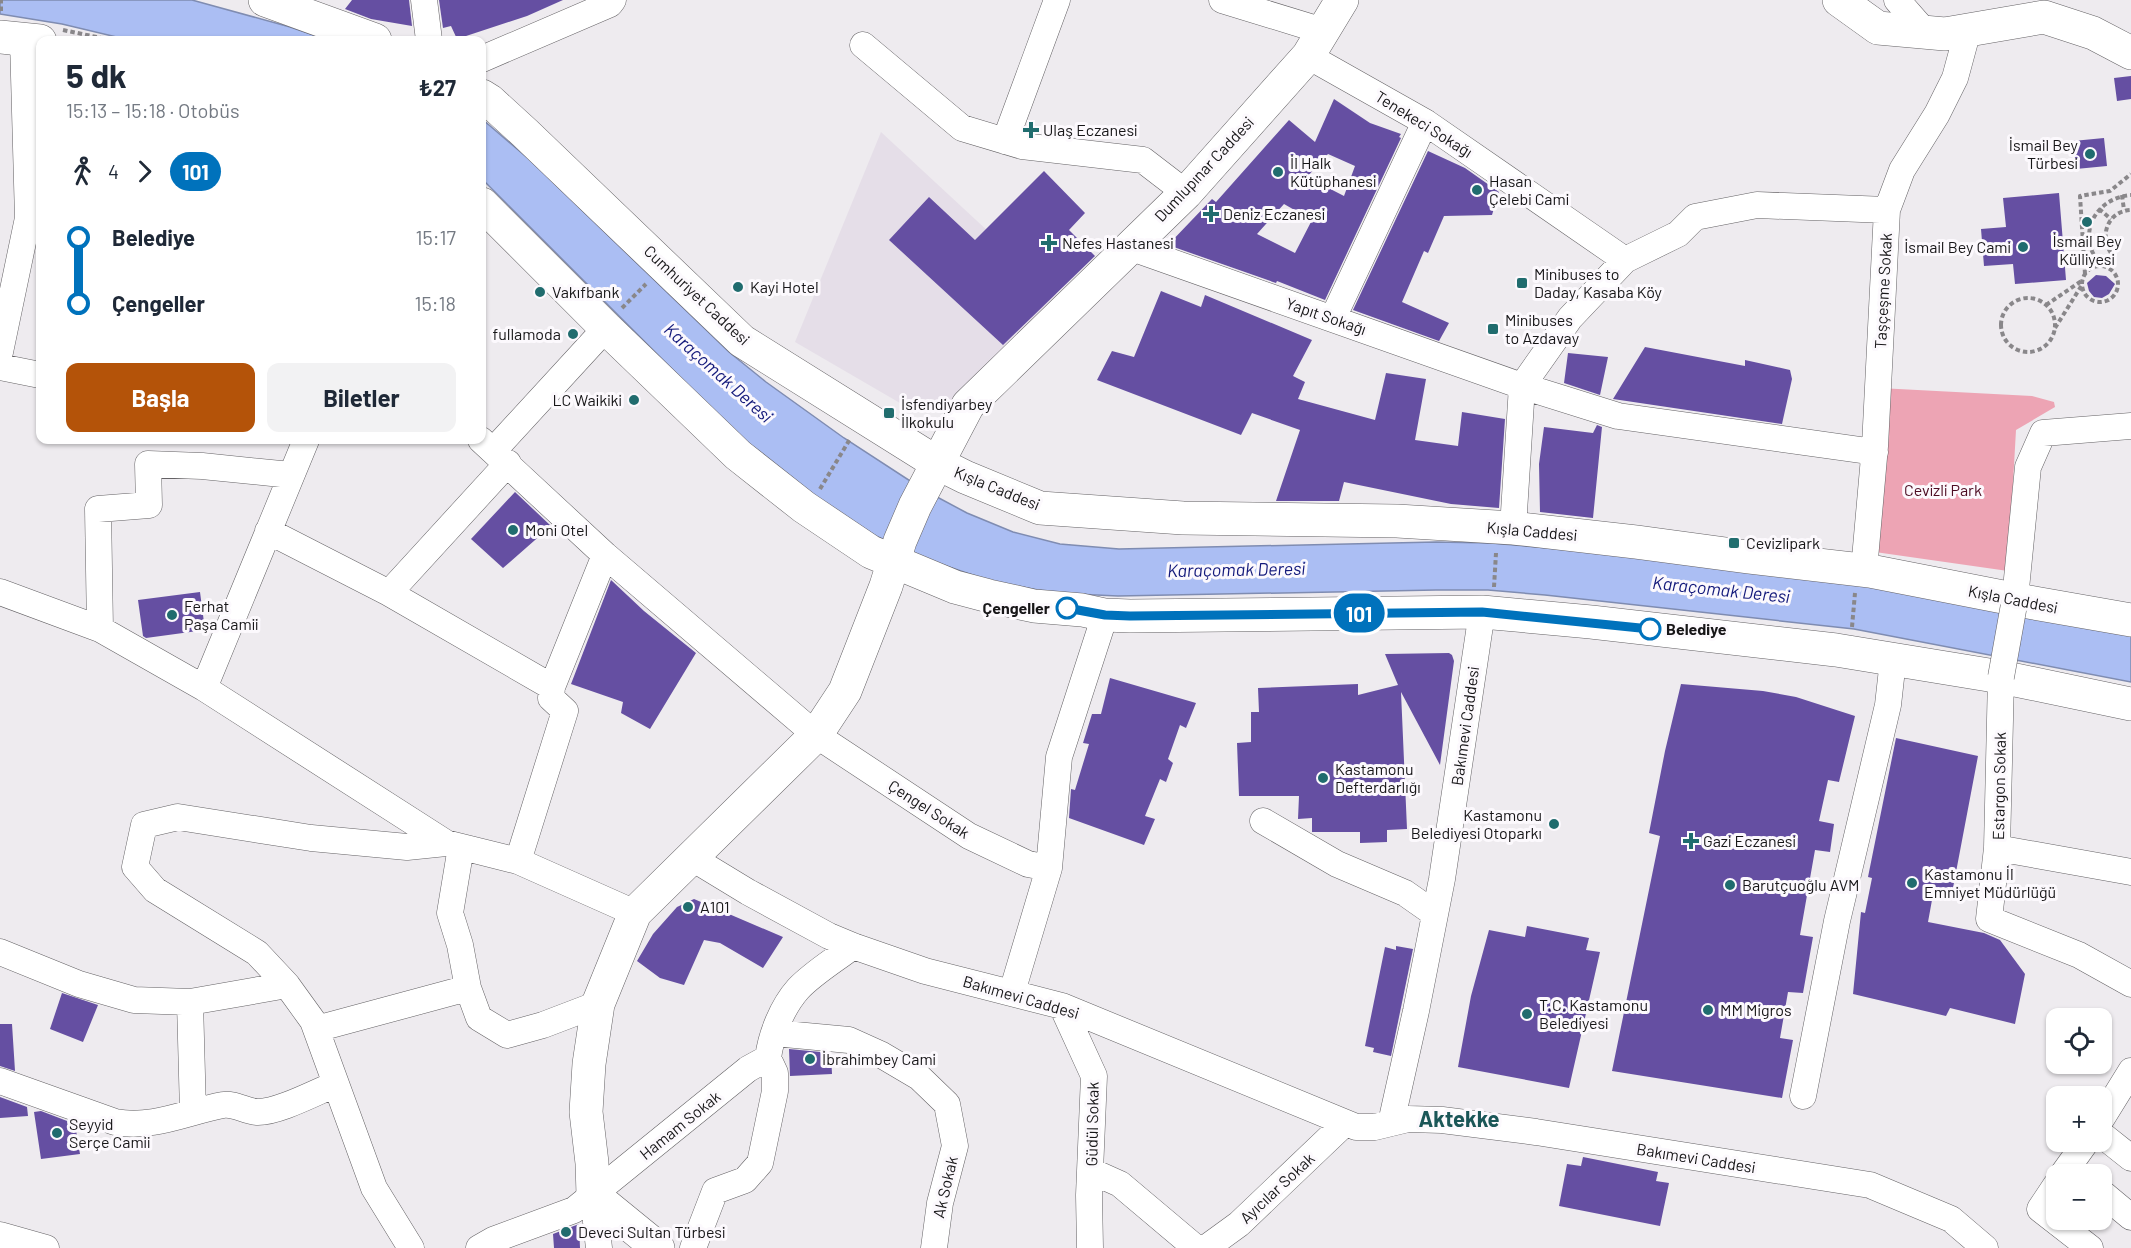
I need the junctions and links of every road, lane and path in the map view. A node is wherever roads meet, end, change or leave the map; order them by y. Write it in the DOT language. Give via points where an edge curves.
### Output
graph roads {
  1 [pos="265,0"];
  2 [pos="424,0"];
  3 [pos="1057,0"];
  4 [pos="1222,0"];
  5 [pos="1342,0"];
  6 [pos="1839,0"];
  7 [pos="1897,0"];
  8 [pos="610,2"];
  9 [pos="2047,8"];
  10 [pos="1968,30"];
  11 [pos="1926,33"];
  12 [pos="364,36"];
  13 [pos="428,36"];
  14 [pos="21,39"];
  15 [pos="1315,43"];
  16 [pos="862,45"];
  17 [pos="2131,53"];
  18 [pos="486,57"];
  19 [pos="486,98"];
  20 [pos="1425,122"];
  21 [pos="1005,141"];
  22 [pos="33,146"];
  23 [pos="2131,174"];
  24 [pos="1186,193"];
  25 [pos="2122,195"];
  26 [pos="2131,195"];
  27 [pos="486,208"];
  28 [pos="2099,209"];
  29 [pos="1887,210"];
  30 [pos="2124,210"];
  31 [pos="2131,210"];
  32 [pos="2111,219"];
  33 [pos="2105,237"];
  34 [pos="2089,238"];
  35 [pos="1130,247"];
  36 [pos="2111,253"];
  37 [pos="1625,260"];
  38 [pos="2103,266"];
  39 [pos="2085,274"];
  40 [pos="650,280"];
  41 [pos="2083,283"];
  42 [pos="2046,305"];
  43 [pos="1333,318"];
  44 [pos="613,319"];
  45 [pos="2055,329"];
  46 [pos="0,352"];
  47 [pos="0,367"];
  48 [pos="36,374"];
  49 [pos="1522,386"];
  50 [pos="2131,426"];
  51 [pos="852,437"];
  52 [pos="304,444"];
  53 [pos="494,451"];
  54 [pos="1875,452"];
  55 [pos="937,463"];
  56 [pos="291,475"];
  57 [pos="818,491"];
  58 [pos="268,531"];
  59 [pos="1505,538"];
  60 [pos="605,555"];
  61 [pos="893,562"];
  62 [pos="1860,578"];
  63 [pos="0,592"];
  64 [pos="389,593"];
  65 [pos="2015,599"];
  66 [pos="1491,607"];
  67 [pos="1105,615"];
  68 [pos="2131,620"];
  69 [pos="100,629"];
  70 [pos="1852,630"];
  71 [pos="1893,660"];
  72 [pos="2001,677"];
  73 [pos="552,687"];
  74 [pos="204,688"];
  75 [pos="2131,704"];
  76 [pos="816,735"];
  77 [pos="1263,820"];
  78 [pos="454,845"];
  79 [pos="1998,848"];
  80 [pos="692,858"];
  81 [pos="518,861"];
  82 [pos="1049,868"];
  83 [pos="2131,872"];
  84 [pos="635,914"];
  85 [pos="1435,914"];
  86 [pos="853,946"];
  87 [pos="0,952"];
  88 [pos="2131,984"];
  89 [pos="287,985"];
  90 [pos="468,988"];
  91 [pos="1012,992"];
  92 [pos="190,1002"];
  93 [pos="598,1004"];
  94 [pos="1062,1006"];
  95 [pos="316,1029"];
  96 [pos="774,1033"];
  97 [pos="768,1058"];
  98 [pos="2131,1071"];
  99 [pos="0,1080"];
  100 [pos="336,1084"];
  101 [pos="1803,1096"];
  102 [pos="2112,1102"];
  103 [pos="193,1112"];
  104 [pos="1399,1121"];
  105 [pos="1345,1123"];
  106 [pos="2112,1143"];
  107 [pos="2131,1158"];
  108 [pos="1090,1171"];
  109 [pos="593,1195"];
  110 [pos="2046,1201"];
  111 [pos="2112,1201"];
  112 [pos="2046,1214"];
  113 [pos="2131,1217"];
  114 [pos="2067,1230"];
  115 [pos="0,1235"];
  116 [pos="1240,1236"];
  117 [pos="489,1245"];
  118 [pos="46,1248"];
  119 [pos="411,1248"];
  120 [pos="599,1248"];
  121 [pos="658,1248"];
  122 [pos="693,1248"];
  123 [pos="934,1248"];
  124 [pos="1090,1248"];
  125 [pos="1196,1248"];
  126 [pos="1206,1248"];
  127 [pos="1985,1248"];
  128 [pos="2090,1248"];
  1 -- 12 [label="main road"];
  2 -- 13 [label="street"];
  3 -- 21 [label="street"];
  4 -- 15 [label="street, Tenekeci Sokağı"];
  5 -- 15 [label="main road, Dumlupınar Caddesi"];
  6 -- 11 [label="main road" via="1878,28"];
  7 -- 11 [label="street"];
  8 -- 18 [label="street"];
  9 -- 10 [label="main road"];
  9 -- 17 [label="main road"];
  10 -- 11 [label="main road"];
  10 -- 29 [label="street, Taşçeşme Sokak" via="1955,78 1902,170"];
  14 -- 22 [label="street"];
  15 -- 20 [label="street, Tenekeci Sokağı"];
  15 -- 24 [label="main road, Dumlupınar Caddesi"];
  16 -- 21 [label="street" via="962,128"];
  19 -- 55 [label="main road, Cumhuriyet Caddesi" via="742,341"];
  20 -- 37 [label="street, Tenekeci Sokağı"];
  20 -- 43 [label="street"];
  21 -- 24 [label="street" via="1143,160"];
  22 -- 46 [label="street" via="28,218"];
  23 -- 39 [label="path" via="2110,191 2080,196"];
  24 -- 35 [label="main road, Dumlupınar Caddesi"];
  25 -- 26 [label="path"];
  25 -- 28 [label="path"];
  25 -- 30 [label="path"];
  27 -- 44 [label="main road"];
  28 -- 32 [label="path"];
  28 -- 34 [label="path" via="2091,222"];
  29 -- 37 [label="street" via="1757,205 1695,218 1678,234"];
  29 -- 54 [label="street, Taşçeşme Sokak"];
  30 -- 31 [label="path"];
  30 -- 32 [label="path"];
  32 -- 33 [label="path"];
  33 -- 34 [label="path"];
  33 -- 36 [label="path"];
  34 -- 38 [label="path" via="2092,252"];
  35 -- 43 [label="street, Yapıt Sokağı"];
  35 -- 55 [label="main road, Dumlupınar Caddesi" via="968,405"];
  37 -- 49 [label="street" via="1570,318"];
  38 -- 39 [label="path"];
  38 -- 41 [label="path" via="2117,278 2114,296 2092,300"];
  39 -- 41 [label="path"];
  40 -- 44 [label="path"];
  41 -- 42 [label="path"];
  41 -- 45 [label="path"];
  42 -- 45 [label="path" via="2052,312"];
  42 -- 45 [label="path" via="2031,298 2014,302 2003,315 2002,332 2011,346 2034,351 2048,343"];
  43 -- 49 [label="street, Yapıt Sokağı"];
  44 -- 53 [label="street"];
  44 -- 61 [label="main road" via="738,455 804,507 871,552"];
  47 -- 48 [label="street"];
  49 -- 54 [label="street, Yapıt Sokağı" via="1618,416"];
  49 -- 59 [label="street"];
  50 -- 65 [label="street, Estargon Sokak" via="2043,433 2028,466"];
  51 -- 57 [label="path"];
  52 -- 56 [label="street"];
  53 -- 60 [label="street, Çengel Sokak"];
  53 -- 64 [label="street"];
  54 -- 62 [label="street, Taşçeşme Sokak"];
  55 -- 59 [label="main road, Kışla Caddesi" via="1040,508 1183,518 1397,521"];
  55 -- 61 [label="main road, Dumlupınar Caddesi"];
  56 -- 58 [label="street"];
  56 -- 69 [label="street" via="148,464 149,506 98,509"];
  58 -- 64 [label="street"];
  58 -- 74 [label="street"];
  59 -- 62 [label="main road, Kışla Caddesi" via="1636,542"];
  59 -- 66 [label="path"];
  60 -- 73 [label="street"];
  60 -- 76 [label="street, Çengel Sokak"];
  61 -- 67 [label="main road" via="989,596"];
  61 -- 76 [label="main road, Dumlupınar Caddesi" via="845,691"];
  62 -- 65 [label="main road, Kışla Caddesi"];
  62 -- 70 [label="path"];
  63 -- 69 [label="street"];
  64 -- 73 [label="street"];
  65 -- 68 [label="main road, Kışla Caddesi"];
  65 -- 72 [label="street, Estargon Sokak, bridge"];
  66 -- 67 [label="main road"];
  66 -- 71 [label="main road"];
  66 -- 85 [label="street, Bakımevi Caddesi"];
  66 -- 104 [label="street" via="1435,986"];
  67 -- 82 [label="street" via="1059,757"];
  69 -- 74 [label="street"];
  71 -- 72 [label="main road"];
  71 -- 101 [label="street" via="1888,705 1837,921"];
  72 -- 75 [label="main road"];
  72 -- 79 [label="street, Estargon Sokak"];
  73 -- 81 [label="street" via="551,698 565,711"];
  74 -- 78 [label="street"];
  76 -- 80 [label="main road, Dumlupınar Caddesi"];
  76 -- 82 [label="street, Çengel Sokak" via="969,836 1028,864"];
  77 -- 85 [label="street" via="1337,864 1405,893"];
  78 -- 81 [label="street"];
  78 -- 89 [label="street" via="407,847 321,839 178,817 144,825 135,867 155,890 257,953"];
  78 -- 90 [label="street" via="450,914"];
  79 -- 83 [label="street"];
  79 -- 88 [label="street, Estargon Sokak" via="1989,919 2079,955"];
  80 -- 84 [label="main road, Dumlupınar Caddesi"];
  80 -- 86 [label="street, Bakımevi Caddesi"];
  81 -- 84 [label="street"];
  82 -- 91 [label="street"];
  84 -- 93 [label="main road"];
  85 -- 104 [label="street, Bakımevi Caddesi" via="1396,1108"];
  86 -- 91 [label="street, Bakımevi Caddesi" via="925,971"];
  86 -- 96 [label="street" via="797,990"];
  87 -- 92 [label="street" via="79,984 134,1000"];
  89 -- 92 [label="street"];
  89 -- 95 [label="street"];
  90 -- 93 [label="street" via="479,1018 507,1035"];
  90 -- 95 [label="street"];
  91 -- 94 [label="street, Bakımevi Caddesi"];
  92 -- 103 [label="street"];
  93 -- 109 [label="main road" via="586,1112"];
  94 -- 105 [label="street, Bakımevi Caddesi"];
  94 -- 108 [label="street, Güdül Sokak" via="1094,1076"];
  95 -- 100 [label="street"];
  96 -- 97 [label="street"];
  96 -- 123 [label="street, Ak Sokak" via="849,1040 919,1077 947,1104 955,1146 940,1203"];
  97 -- 109 [label="street, Hamam Sokak" via="748,1069"];
  97 -- 122 [label="street" via="775,1073 775,1091 760,1163 746,1180 716,1191"];
  98 -- 102 [label="street"];
  99 -- 103 [label="street" via="132,1125"];
  100 -- 103 [label="street" via="261,1112 228,1104"];
  100 -- 119 [label="street" via="374,1188"];
  104 -- 105 [label="street, Bakımevi Caddesi" via="1375,1127"];
  104 -- 127 [label="street, Bakımevi Caddesi" via="1442,1120 1536,1132 1870,1185 1951,1219"];
  105 -- 116 [label="street, Ayıcılar Sokak"];
  106 -- 107 [label="street"];
  108 -- 124 [label="street, Güdül Sokak"];
  108 -- 125 [label="street" via="1120,1185"];
  109 -- 117 [label="street, Hamam Sokak" via="574,1210"];
  109 -- 120 [label="street"];
  109 -- 121 [label="main road"];
  110 -- 112 [label="street" via="2040,1209"];
  111 -- 113 [label="street"];
  114 -- 128 [label="street"];
  115 -- 118 [label="street"];
  116 -- 126 [label="street, Ayıcılar Sokak"];
}
